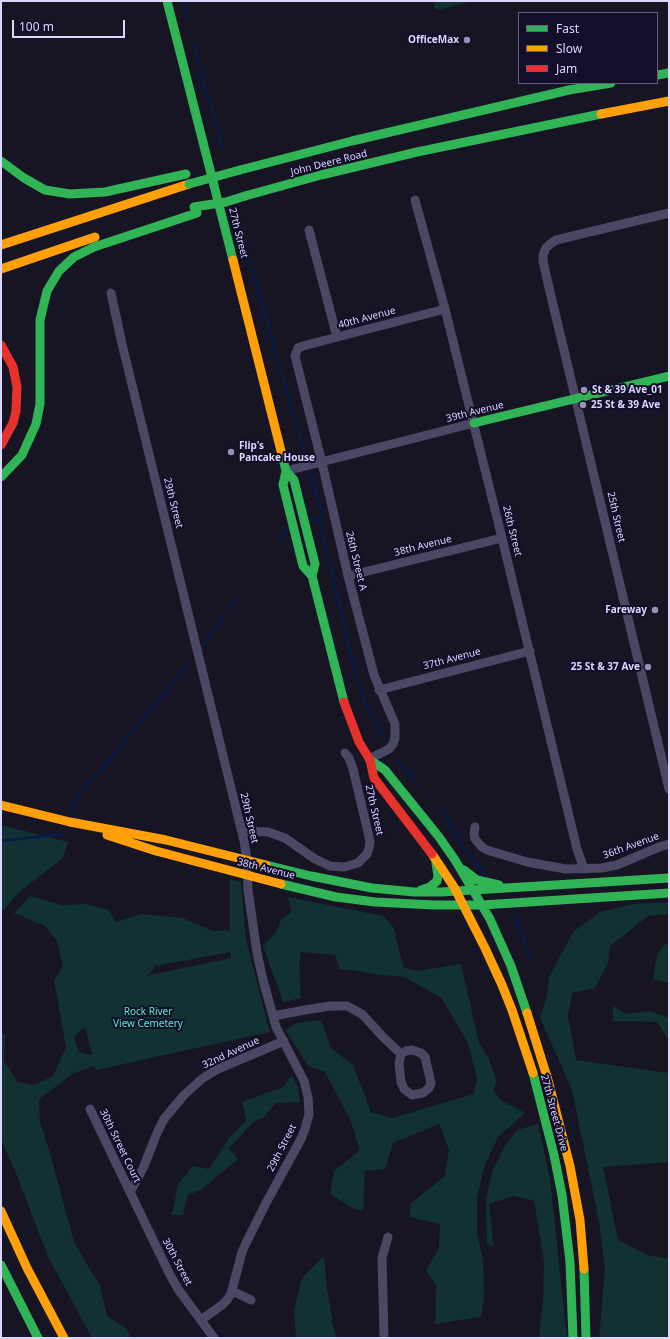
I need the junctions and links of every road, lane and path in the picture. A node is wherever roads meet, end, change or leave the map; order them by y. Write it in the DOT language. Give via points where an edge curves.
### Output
graph roads {
  1 [pos="167,1"];
  2 [pos="669,73"];
  3 [pos="658,75"];
  4 [pos="605,84"];
  5 [pos="669,101"];
  6 [pos="1,161"];
  7 [pos="238,167"];
  8 [pos="415,200"];
  9 [pos="196,210"];
  10 [pos="669,213"];
  11 [pos="134,224"];
  12 [pos="309,230"];
  13 [pos="105,234"];
  14 [pos="1,245"];
  15 [pos="1,269"];
  16 [pos="111,293"];
  17 [pos="445,309"];
  18 [pos="337,337"];
  19 [pos="1,345"];
  20 [pos="296,352"];
  21 [pos="669,376"];
  22 [pos="576,398"];
  23 [pos="474,423"];
  24 [pos="1,445"];
  25 [pos="322,463"];
  26 [pos="286,471"];
  27 [pos="1,477"];
  28 [pos="502,538"];
  29 [pos="348,576"];
  30 [pos="530,650"];
  31 [pos="379,690"];
  32 [pos="345,753"];
  33 [pos="369,760"];
  34 [pos="669,789"];
  35 [pos="1,805"];
  36 [pos="70,822"];
  37 [pos="475,827"];
  38 [pos="242,831"];
  39 [pos="669,844"];
  40 [pos="435,858"];
  41 [pos="247,860"];
  42 [pos="454,860"];
  43 [pos="584,869"];
  44 [pos="247,875"];
  45 [pos="669,878"];
  46 [pos="510,889"];
  47 [pos="474,891"];
  48 [pos="414,892"];
  49 [pos="456,892"];
  50 [pos="669,894"];
  51 [pos="516,903"];
  52 [pos="434,905"];
  53 [pos="464,905"];
  54 [pos="482,905"];
  55 [pos="475,928"];
  56 [pos="497,934"];
  57 [pos="273,1016"];
  58 [pos="284,1041"];
  59 [pos="400,1054"];
  60 [pos="90,1110"];
  61 [pos="130,1192"];
  62 [pos="1,1211"];
  63 [pos="388,1237"];
  64 [pos="1,1265"];
  65 [pos="232,1291"];
  66 [pos="251,1300"];
  67 [pos="200,1320"];
  68 [pos="38,1338"];
  69 [pos="64,1338"];
  70 [pos="214,1338"];
  71 [pos="384,1338"];
  72 [pos="573,1338"];
  73 [pos="586,1338"];
  1 -- 26 [label="main road, 27th Street"];
  2 -- 3 [label="main road"];
  4 -- 7 [label="main road, John Deere Road"];
  5 -- 9 [label="main road, John Deere Road, bridge" via="463,142 321,175"];
  6 -- 7 [label="main road" via="45,190 70,194 105,192 194,173"];
  7 -- 14 [label="main road, John Deere Road, bridge"];
  8 -- 17 [label="street, 26th Street"];
  9 -- 11 [label="main road, John Deere Road" via="183,209"];
  9 -- 27 [label="main road" via="88,249 74,257 59,271 47,291 40,320 40,404 36,424 22,455"];
  10 -- 22 [label="street, 25th Street" via="561,238 550,244 545,251 544,270"];
  12 -- 18 [label="street"];
  13 -- 15 [label="main road"];
  16 -- 38 [label="street, 29th Street"];
  17 -- 18 [label="street, 40th Avenue"];
  17 -- 23 [label="street, 26th Street"];
  18 -- 20 [label="street, 40th Avenue" via="303,346"];
  19 -- 24 [label="main road" via="13,367 17,387 16,411"];
  20 -- 25 [label="street, 26th Street A" via="296,364"];
  21 -- 22 [label="main road, 39th Avenue"];
  22 -- 23 [label="main road, 39th Avenue"];
  22 -- 34 [label="street, 25th Street"];
  23 -- 25 [label="street, 39th Avenue"];
  23 -- 28 [label="street, 26th Street"];
  25 -- 26 [label="street, 39th Avenue"];
  25 -- 29 [label="street, 26th Street A"];
  26 -- 33 [label="main road, 27th Street" via="294,480 316,564 312,576 344,701"];
  28 -- 29 [label="street, 38th Avenue"];
  28 -- 30 [label="street, 26th Street"];
  29 -- 31 [label="street, 26th Street A"];
  30 -- 31 [label="street, 37th Avenue"];
  30 -- 43 [label="street, 26th Street" via="577,849"];
  31 -- 33 [label="street, 26th Street A" via="395,724 395,738 389,749"];
  32 -- 38 [label="street, 27th Street" via="353,769 370,841 367,854 358,863 344,867 330,866 285,838 268,832"];
  33 -- 40 [label="main road, 27th Street" via="374,778"];
  33 -- 42 [label="main road, 27th Street" via="385,770 439,837"];
  35 -- 36 [label="main road, 38th Avenue"];
  36 -- 41 [label="main road, 38th Avenue" via="166,840"];
  36 -- 44 [label="main road, 38th Avenue" via="143,847"];
  37 -- 43 [label="street, 36th Avenue" via="475,839 487,850 527,862 566,869"];
  38 -- 41 [label="street, 29th Street"];
  39 -- 43 [label="street, 36th Avenue" via="617,865"];
  40 -- 48 [label="main road" via="437,881 430,887"];
  40 -- 49 [label="main road, 27th Street"];
  41 -- 44 [label="street, 29th Street"];
  41 -- 48 [label="main road, 38th Avenue" via="345,884"];
  42 -- 46 [label="main road" via="473,878"];
  42 -- 47 [label="main road, 27th Street"];
  44 -- 52 [label="main road, 38th Avenue" via="336,897"];
  44 -- 57 [label="street, 29th Street" via="258,953"];
  45 -- 46 [label="main road"];
  46 -- 47 [label="main road"];
  47 -- 49 [label="main road"];
  47 -- 54 [label="main road, 27th Street"];
  48 -- 49 [label="main road, 38th Avenue"];
  49 -- 53 [label="main road, 27th Street"];
  50 -- 51 [label="main road"];
  51 -- 54 [label="main road"];
  51 -- 56 [label="main road" via="503,907 497,913"];
  52 -- 53 [label="main road, 38th Avenue"];
  52 -- 55 [label="main road" via="458,914"];
  53 -- 54 [label="main road"];
  53 -- 55 [label="main road, 27th Street Drive"];
  54 -- 56 [label="main road, 27th Street Drive"];
  55 -- 72 [label="main road, 27th Street Drive" via="502,985 544,1114 566,1222"];
  56 -- 73 [label="main road, 27th Street Drive" via="520,991 548,1080 570,1166 580,1220 584,1262"];
  57 -- 58 [label="street, 29th Street"];
  57 -- 59 [label="street" via="330,1006 347,1006 362,1014"];
  58 -- 61 [label="street, 32nd Avenue" via="218,1069 184,1095 164,1119"];
  58 -- 65 [label="street, 29th Street" via="307,1090 307,1122 302,1139 242,1252"];
  59 -- 59 [label="street" via="399,1070 404,1089 412,1095 423,1093 432,1083 425,1057 412,1050"];
  60 -- 61 [label="street, 30th Street Court"];
  61 -- 67 [label="street, 30th Street" via="169,1273"];
  62 -- 69 [label="main road" via="27,1268"];
  63 -- 71 [label="street" via="382,1258"];
  64 -- 68 [label="main road"];
  65 -- 66 [label="street"];
  65 -- 67 [label="street, 29th Street" via="222,1305"];
  67 -- 70 [label="street, 30th Street"];
}
